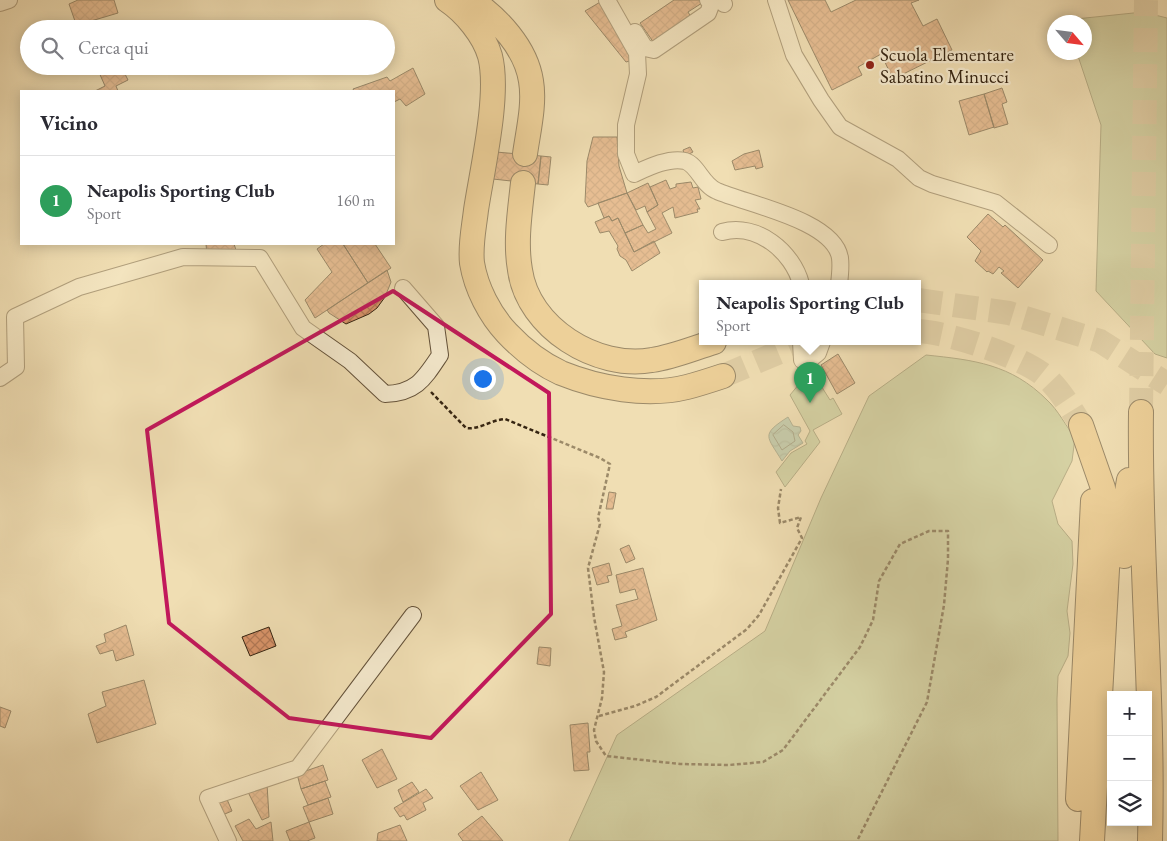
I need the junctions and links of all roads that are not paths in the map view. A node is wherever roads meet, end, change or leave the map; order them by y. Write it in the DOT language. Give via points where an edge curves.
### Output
graph roads {
  1 [pos="9,0"];
  2 [pos="447,0"];
  3 [pos="471,0"];
  4 [pos="607,0"];
  5 [pos="615,0"];
  6 [pos="708,0"];
  7 [pos="776,0"];
  8 [pos="0,3"];
  9 [pos="525,154"];
  10 [pos="523,183"];
  11 [pos="722,232"];
  12 [pos="1049,245"];
  13 [pos="800,280"];
  14 [pos="839,280"];
  15 [pos="403,288"];
  16 [pos="704,345"];
  17 [pos="801,345"];
  18 [pos="821,345"];
  19 [pos="723,376"];
  20 [pos="0,378"];
  21 [pos="412,615"];
  22 [pos="1117,691"];
  23 [pos="1150,691"];
  24 [pos="1152,736"];
  25 [pos="1109,781"];
  26 [pos="228,841"];
  27 [pos="1076,841"];
  28 [pos="1092,841"];
  29 [pos="1103,841"];
  30 [pos="1150,841"];
  1 -- 8 [label="street"];
  2 -- 19 [label="highway" via="459,8 479,33 491,62 493,78 472,235 472,263 483,297 497,323 543,365 579,380 651,391 686,388"];
  3 -- 9 [label="highway" via="507,31 529,69 532,84"];
  4 -- 14 [label="street" via="637,53 638,74 626,125 626,154 634,174 682,160 716,191 784,213 833,242 840,257"];
  5 -- 6 [label="street" via="645,48 650,50 708,13 711,5"];
  7 -- 12 [label="street" via="794,55 840,127 898,159 926,181 996,203"];
  10 -- 16 [label="highway" via="519,223 520,271 526,293 551,327 592,353 614,360 652,360"];
  11 -- 13 [label="street" via="756,234 783,249"];
  15 -- 20 [label="street" via="436,326 440,355 421,382 403,394 385,394 350,361 303,328 260,258 183,257 79,287 15,317 16,367"];
  17 -- 18 [label="street" via="802,360 808,361 818,353"];
  21 -- 26 [label="street" via="298,768 208,798"];
  22 -- 23 [label="highway" via="1126,498 1141,414"];
  24 -- 30 [label="highway"];
  25 -- 29 [label="highway"];
  27 -- 28 [label="highway" via="1094,487 1084,433 1103,488 1109,533"];
}
